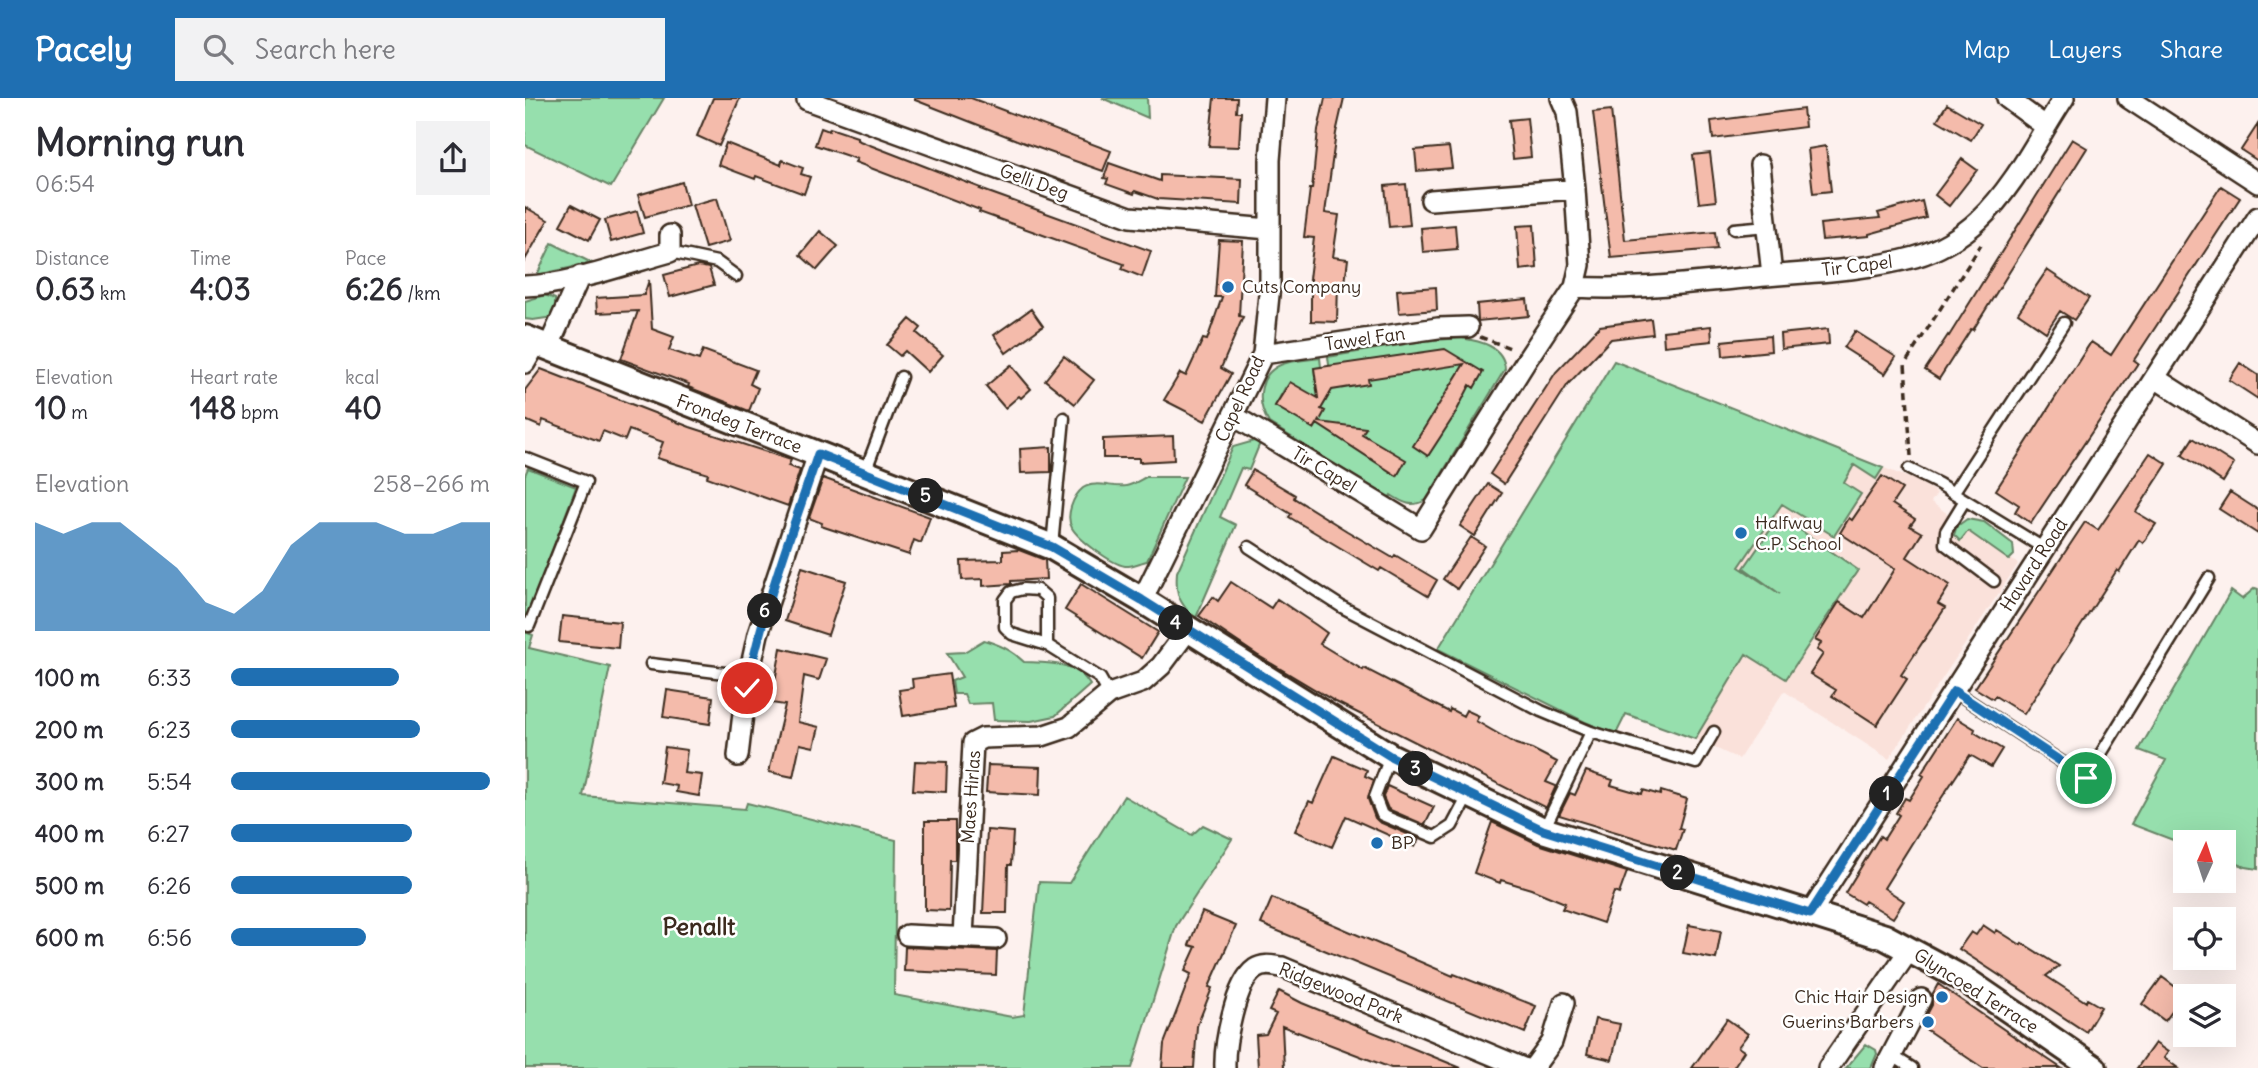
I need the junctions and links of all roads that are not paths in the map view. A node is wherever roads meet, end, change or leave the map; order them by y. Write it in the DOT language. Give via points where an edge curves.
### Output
graph roads {
  1 [pos="1275,98"];
  2 [pos="1561,98"];
  3 [pos="2007,98"];
  4 [pos="2064,98"];
  5 [pos="2129,98"];
  6 [pos="807,100"];
  7 [pos="2045,126"];
  8 [pos="1760,165"];
  9 [pos="2258,183"];
  10 [pos="1575,189"];
  11 [pos="1431,200"];
  12 [pos="2258,217"];
  13 [pos="1766,226"];
  14 [pos="1269,229"];
  15 [pos="1734,229"];
  16 [pos="670,244"];
  17 [pos="1772,275"];
  18 [pos="580,276"];
  19 [pos="736,276"];
  20 [pos="525,286"];
  21 [pos="1575,287"];
  22 [pos="2064,323"];
  23 [pos="1473,332"];
  24 [pos="533,348"];
  25 [pos="1263,354"];
  26 [pos="901,377"];
  27 [pos="2155,378"];
  28 [pos="1234,416"];
  29 [pos="1064,418"];
  30 [pos="2258,444"];
  31 [pos="818,454"];
  32 [pos="525,458"];
  33 [pos="1910,464"];
  34 [pos="865,472"];
  35 [pos="1953,492"];
  36 [pos="1965,500"];
  37 [pos="1052,547"];
  38 [pos="1249,548"];
  39 [pos="2045,549"];
  40 [pos="2209,578"];
  41 [pos="1994,581"];
  42 [pos="1142,600"];
  43 [pos="525,624"];
  44 [pos="1188,630"];
  45 [pos="1047,645"];
  46 [pos="651,664"];
  47 [pos="749,676"];
  48 [pos="1954,691"];
  49 [pos="1109,694"];
  50 [pos="1591,732"];
  51 [pos="1714,732"];
  52 [pos="738,756"];
  53 [pos="1390,756"];
  54 [pos="1469,795"];
  55 [pos="1543,830"];
  56 [pos="1810,914"];
  57 [pos="907,935"];
  58 [pos="963,937"];
  59 [pos="996,939"];
  60 [pos="1910,949"];
  61 [pos="1921,999"];
  62 [pos="1564,1003"];
  63 [pos="1885,1056"];
  64 [pos="1225,1068"];
  65 [pos="1523,1068"];
  66 [pos="1532,1068"];
  67 [pos="1828,1068"];
  68 [pos="1912,1068"];
  69 [pos="2094,1068"];
  1 -- 14 [label="street, Capel Road"];
  2 -- 10 [label="street, Tir Capel" via="1567,112"];
  3 -- 7 [label="street"];
  4 -- 7 [label="street, Tir Capel"];
  5 -- 9 [label="street"];
  6 -- 14 [label="street, Gelli Deg" via="1130,217"];
  7 -- 17 [label="street, Tir Capel" via="2002,195 1978,221 1945,245 1916,257 1872,266"];
  8 -- 13 [label="street"];
  10 -- 11 [label="street"];
  10 -- 21 [label="street, Tir Capel" via="1580,265"];
  12 -- 27 [label="street, Havard Road"];
  13 -- 15 [label="lane"];
  13 -- 17 [label="street"];
  14 -- 25 [label="street, Capel Road" via="1270,285"];
  16 -- 18 [label="street"];
  16 -- 19 [label="lane" via="717,262"];
  17 -- 21 [label="street, Tir Capel" via="1607,289"];
  18 -- 20 [label="street"];
  18 -- 24 [label="street"];
  21 -- 28 [label="street, Tir Capel" via="1421,529"];
  22 -- 35 [label="lane"];
  23 -- 25 [label="street, Tawel Fan" via="1437,328"];
  24 -- 31 [label="street, Frondeg Terrace"];
  25 -- 28 [label="street, Capel Road"];
  26 -- 34 [label="lane"];
  27 -- 30 [label="street"];
  27 -- 39 [label="street, Havard Road"];
  28 -- 42 [label="street, Capel Road"];
  29 -- 37 [label="lane"];
  31 -- 34 [label="street, Frondeg Terrace"];
  31 -- 47 [label="street" via="771,591"];
  32 -- 43 [label="lane" via="586,482 529,626"];
  33 -- 35 [label="lane"];
  34 -- 37 [label="street, Frondeg Terrace"];
  35 -- 36 [label="lane"];
  36 -- 39 [label="lane"];
  36 -- 41 [label="lane" via="1946,531 1945,544"];
  37 -- 42 [label="street, Frondeg Terrace"];
  38 -- 50 [label="lane" via="1342,607 1541,712"];
  39 -- 48 [label="street, Havard Road"];
  40 -- 48 [label="lane" via="2086,778"];
  42 -- 44 [label="street, Frondeg Terrace"];
  44 -- 49 [label="street, Maes Hirlas" via="1143,682"];
  44 -- 53 [label="street, Frondeg Terrace"];
  45 -- 45 [label="lane" via="1012,634 1005,627 1005,600 1011,592 1038,590 1047,598"];
  45 -- 49 [label="lane" via="1100,678"];
  46 -- 47 [label="lane"];
  47 -- 52 [label="street"];
  48 -- 56 [label="street, Havard Road"];
  49 -- 58 [label="street, Maes Hirlas" via="1069,727 1042,736 983,738 974,743"];
  50 -- 51 [label="lane" via="1696,763"];
  50 -- 55 [label="lane"];
  53 -- 54 [label="street, Frondeg Terrace"];
  53 -- 54 [label="lane" via="1375,797 1382,815 1435,837 1452,826"];
  54 -- 55 [label="street, Glyncoed Terrace"];
  55 -- 56 [label="street, Glyncoed Terrace"];
  56 -- 60 [label="street, Glyncoed Terrace"];
  57 -- 58 [label="street"];
  58 -- 59 [label="street"];
  60 -- 67 [label="street"];
  60 -- 69 [label="street, Glyncoed Terrace" via="1967,981"];
  61 -- 63 [label="street"];
  62 -- 66 [label="street" via="1552,1042"];
  63 -- 68 [label="lane"];
  64 -- 65 [label="street, Ridgewood Park" via="1229,1025 1245,981 1255,969 1267,965 1282,967"];
}
